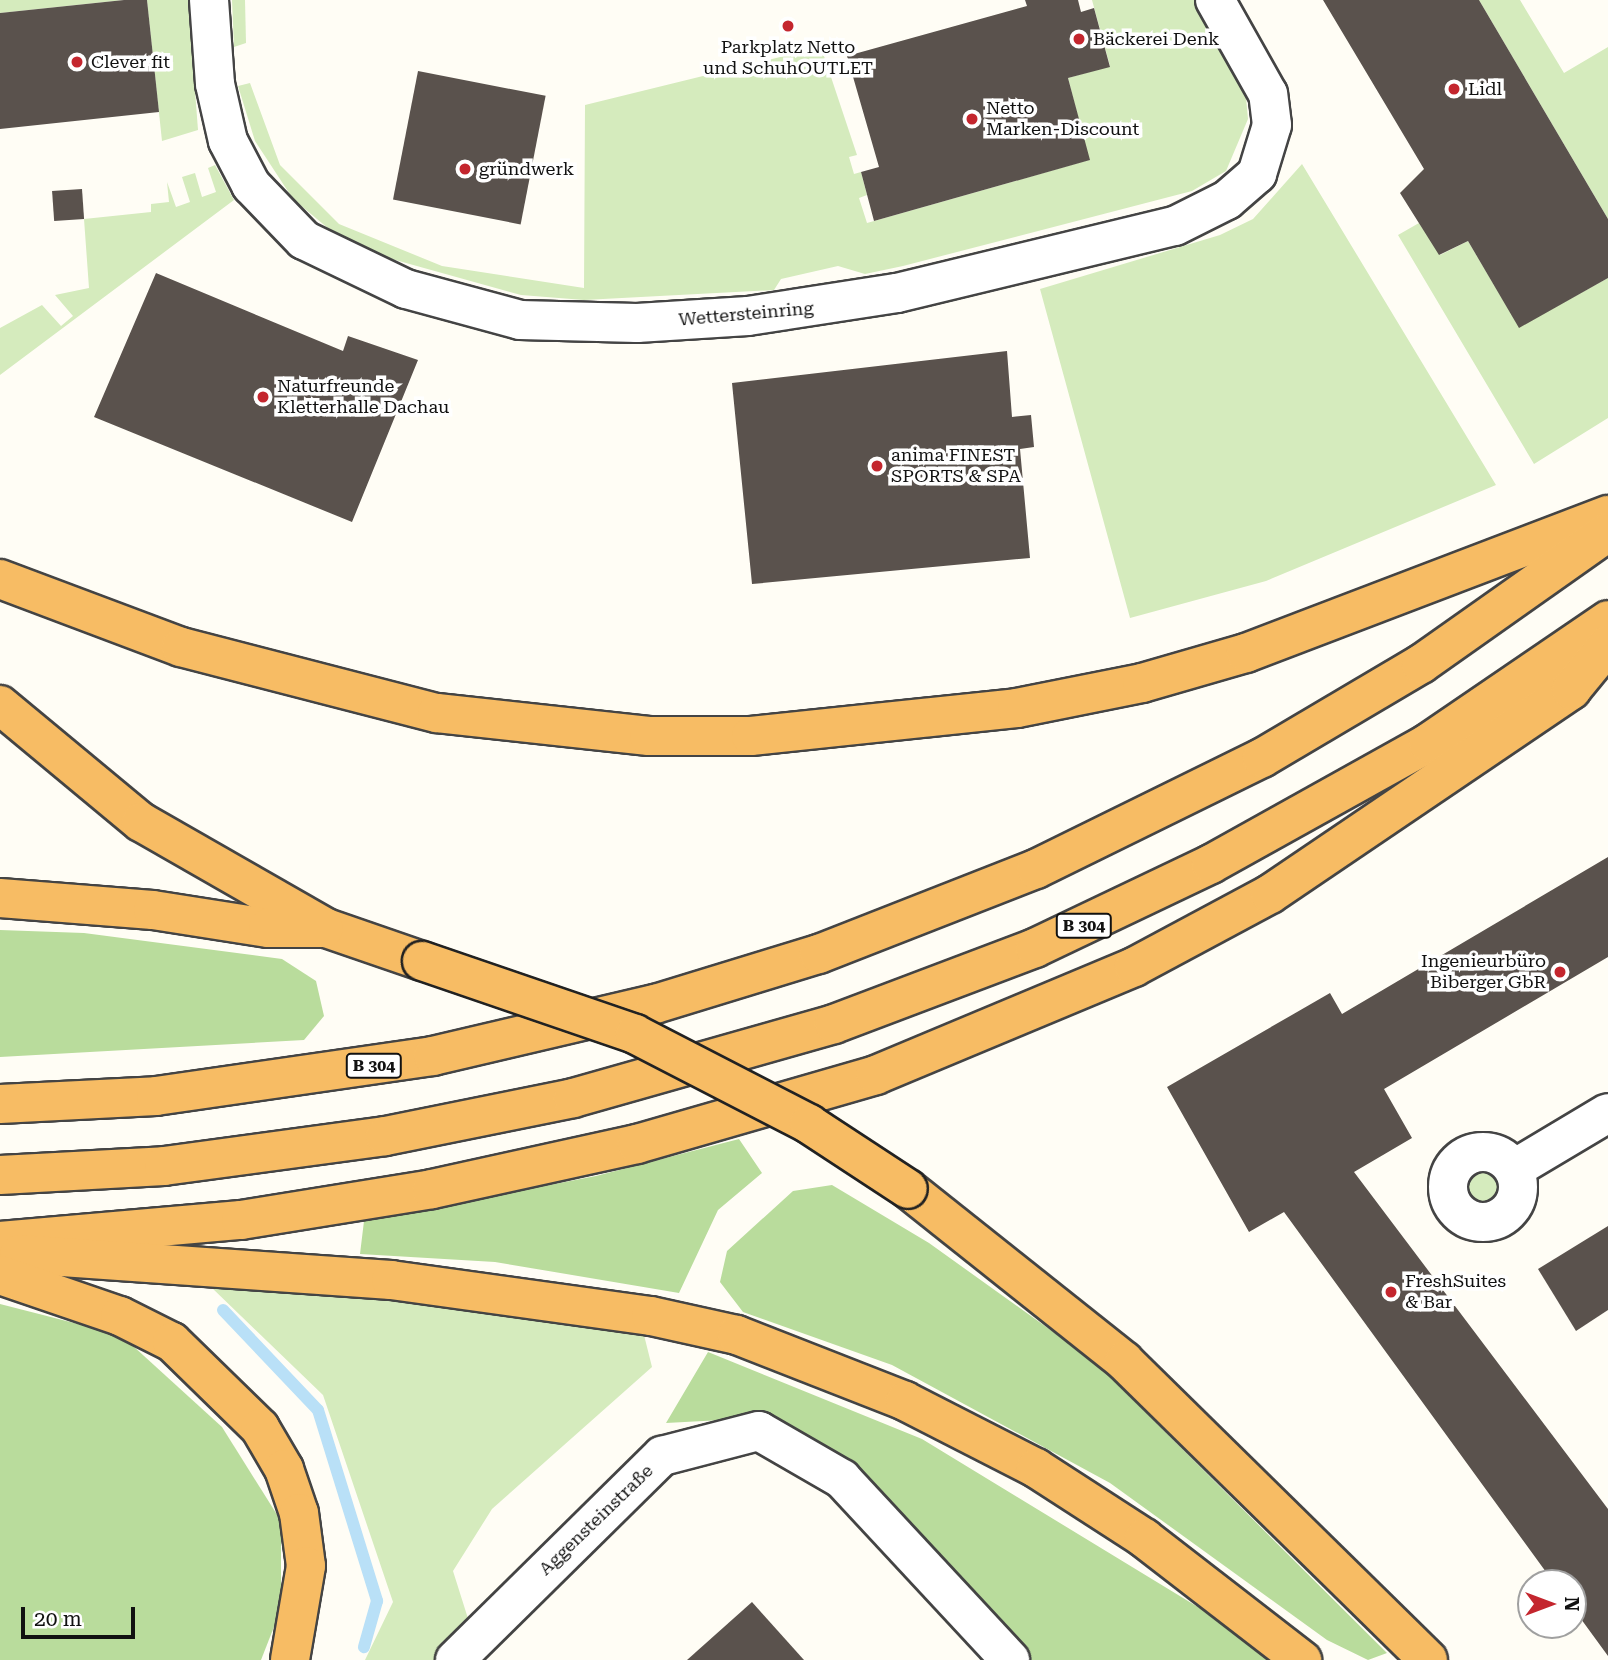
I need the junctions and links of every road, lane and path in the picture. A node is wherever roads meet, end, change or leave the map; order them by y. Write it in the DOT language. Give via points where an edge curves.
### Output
graph roads {
  1 [pos="209,0"];
  2 [pos="1215,0"];
  3 [pos="1608,515"];
  4 [pos="1608,531"];
  5 [pos="0,579"];
  6 [pos="1608,620"];
  7 [pos="1608,645"];
  8 [pos="0,705"];
  9 [pos="0,898"];
  10 [pos="326,928"];
  11 [pos="0,1104"];
  12 [pos="1608,1113"];
  13 [pos="1514,1169"];
  14 [pos="0,1175"];
  15 [pos="0,1241"];
  16 [pos="0,1252"];
  17 [pos="0,1275"];
  18 [pos="290,1660"];
  19 [pos="454,1660"];
  20 [pos="1010,1660"];
  21 [pos="1302,1660"];
  22 [pos="1428,1660"];
  1 -- 2 [label="street, Wettersteinring" via="215,84 228,141 275,216 304,240 406,289 520,320 637,323 748,316 897,293 1175,226 1227,200 1257,174 1272,125 1268,94"];
  3 -- 5 [label="highway" via="1246,653 1142,683 1017,709 751,736 649,736 437,713 181,647"];
  4 -- 11 [label="highway, B 304" via="1421,664 1250,765 1048,863 818,954 655,1004 433,1056 156,1096"];
  6 -- 14 [label="highway, B 304" via="1428,743 1224,858 1035,948 834,1024 573,1098 399,1134 164,1166"];
  7 -- 15 [label="highway" via="1571,690 1270,894 1064,999 876,1074 637,1143 432,1189 242,1220"];
  8 -- 10 [label="highway" via="141,822"];
  9 -- 10 [label="highway" via="153,910 268,928"];
  10 -- 22 [label="highway, bridge" via="635,1034 809,1124 908,1189 1124,1361"];
  12 -- 13 [label="street"];
  16 -- 21 [label="highway" via="391,1280 651,1316 737,1335 905,1401 1037,1468 1144,1538"];
  17 -- 18 [label="highway" via="120,1316 172,1342 260,1428 285,1469 299,1513 306,1566"];
  19 -- 20 [label="street, Aggensteinstraße" via="662,1456 759,1431 842,1479"];
}
